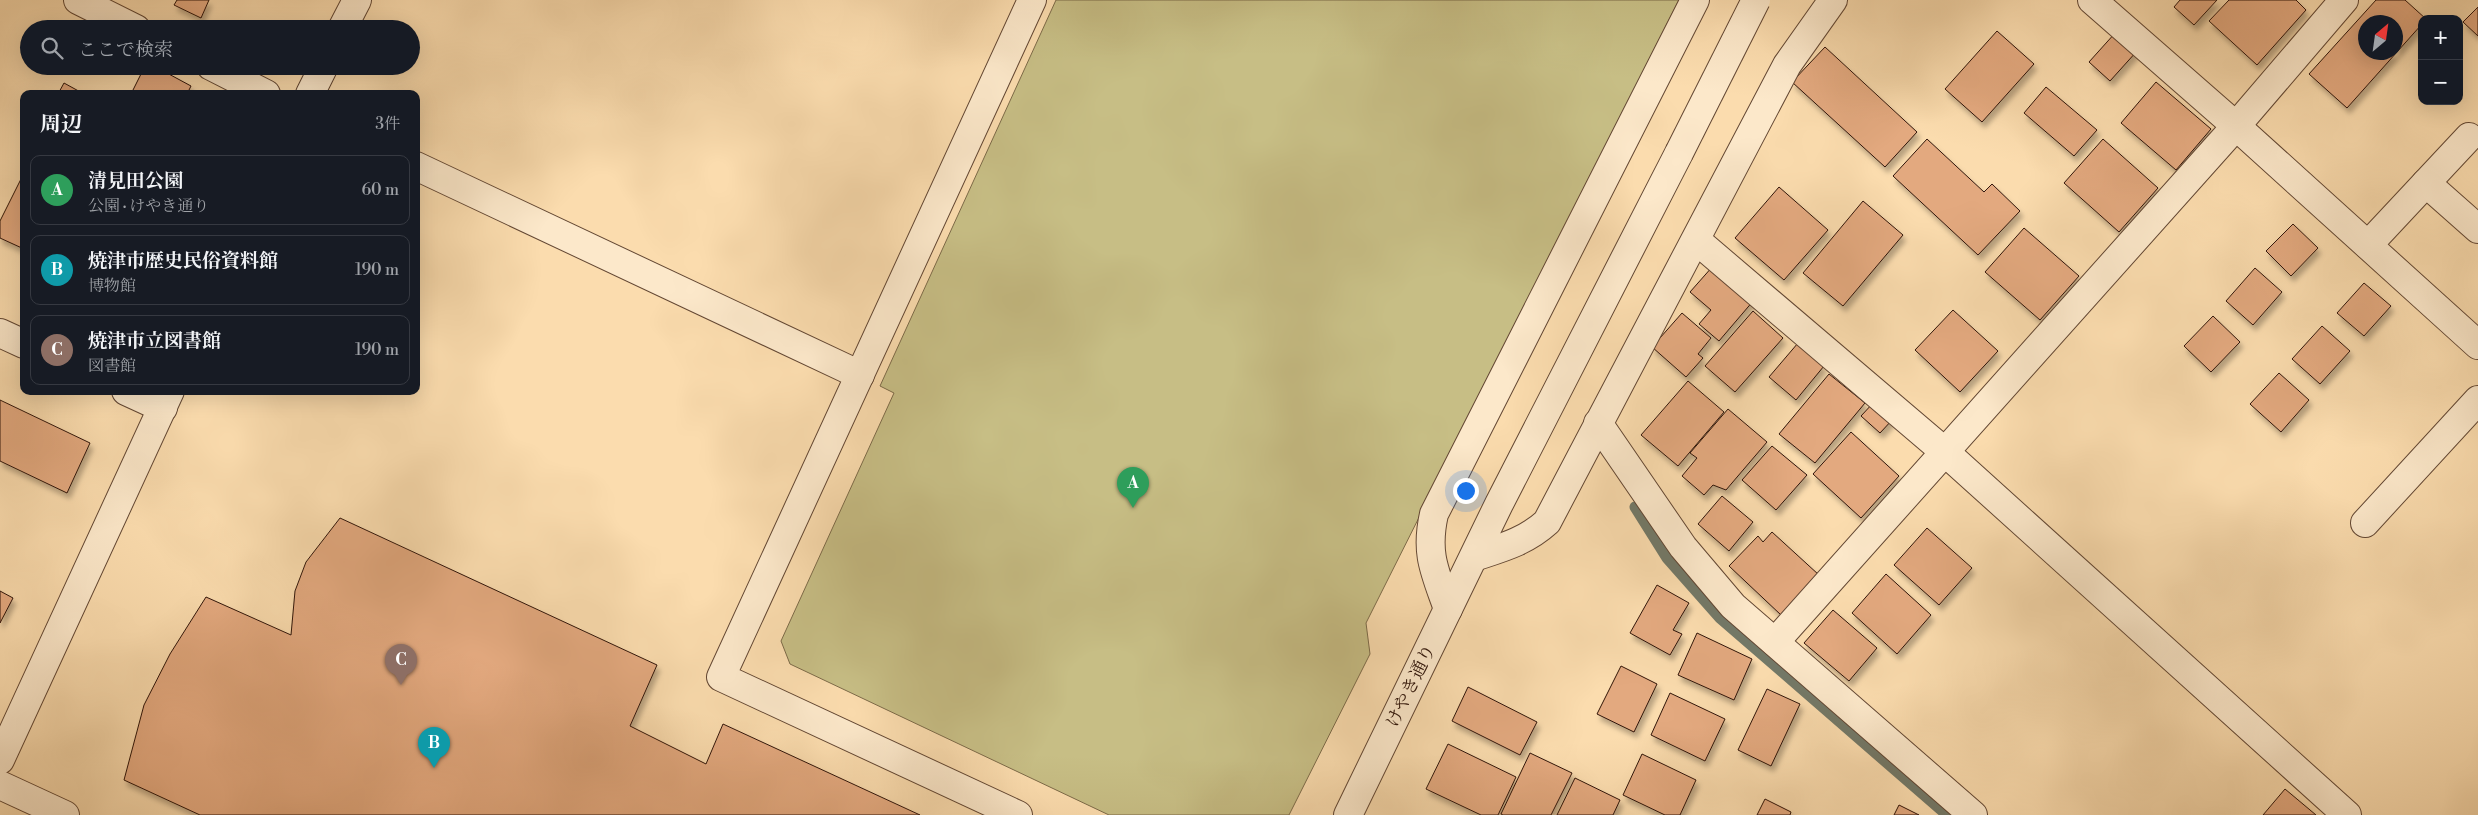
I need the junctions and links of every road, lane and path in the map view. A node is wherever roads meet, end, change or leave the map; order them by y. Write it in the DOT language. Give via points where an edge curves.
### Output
graph roads {
  1 [pos="78,0"];
  2 [pos="357,0"];
  3 [pos="1032,0"];
  4 [pos="1695,0"];
  5 [pos="1756,0"];
  6 [pos="1833,0"];
  7 [pos="2092,0"];
  8 [pos="2344,0"];
  9 [pos="118,20"];
  10 [pos="347,20"];
  11 [pos="229,75"];
  12 [pos="320,75"];
  13 [pos="258,90"];
  14 [pos="312,90"];
  15 [pos="2236,126"];
  16 [pos="2469,137"];
  17 [pos="420,168"];
  18 [pos="2426,183"];
  19 [pos="2478,229"];
  20 [pos="1696,240"];
  21 [pos="2368,246"];
  22 [pos="0,333"];
  23 [pos="20,342"];
  24 [pos="2478,345"];
  25 [pos="860,375"];
  26 [pos="144,395"];
  27 [pos="166,400"];
  28 [pos="2478,400"];
  29 [pos="1598,424"];
  30 [pos="1945,452"];
  31 [pos="2365,523"];
  32 [pos="1474,557"];
  33 [pos="1448,609"];
  34 [pos="1775,642"];
  35 [pos="0,760"];
  36 [pos="0,785"];
  37 [pos="66,815"];
  38 [pos="1018,815"];
  39 [pos="1348,815"];
  40 [pos="1973,815"];
  41 [pos="2347,815"];
  1 -- 9 [label="street"];
  2 -- 10 [label="street"];
  3 -- 25 [label="street"];
  4 -- 33 [label="street" via="1434,514 1429,535 1430,558"];
  5 -- 32 [label="street, けやき通り, bridge"];
  6 -- 20 [label="street" via="1787,65"];
  7 -- 15 [label="street"];
  8 -- 15 [label="street"];
  11 -- 13 [label="street"];
  12 -- 14 [label="street"];
  15 -- 21 [label="street"];
  15 -- 30 [label="street"];
  16 -- 18 [label="street"];
  17 -- 25 [label="street"];
  18 -- 19 [label="street"];
  18 -- 21 [label="street"];
  20 -- 29 [label="street"];
  20 -- 30 [label="street"];
  21 -- 24 [label="street"];
  22 -- 23 [label="street"];
  25 -- 38 [label="street" via="721,677"];
  26 -- 27 [label="street"];
  27 -- 35 [label="street"];
  28 -- 31 [label="street"];
  29 -- 32 [label="street" via="1547,522 1516,544"];
  29 -- 34 [label="street" via="1684,547 1733,606"];
  30 -- 34 [label="street"];
  30 -- 41 [label="street"];
  32 -- 33 [label="street, けやき通り"];
  33 -- 39 [label="street, けやき通り"];
  34 -- 40 [label="street"];
  36 -- 37 [label="street"];
}
